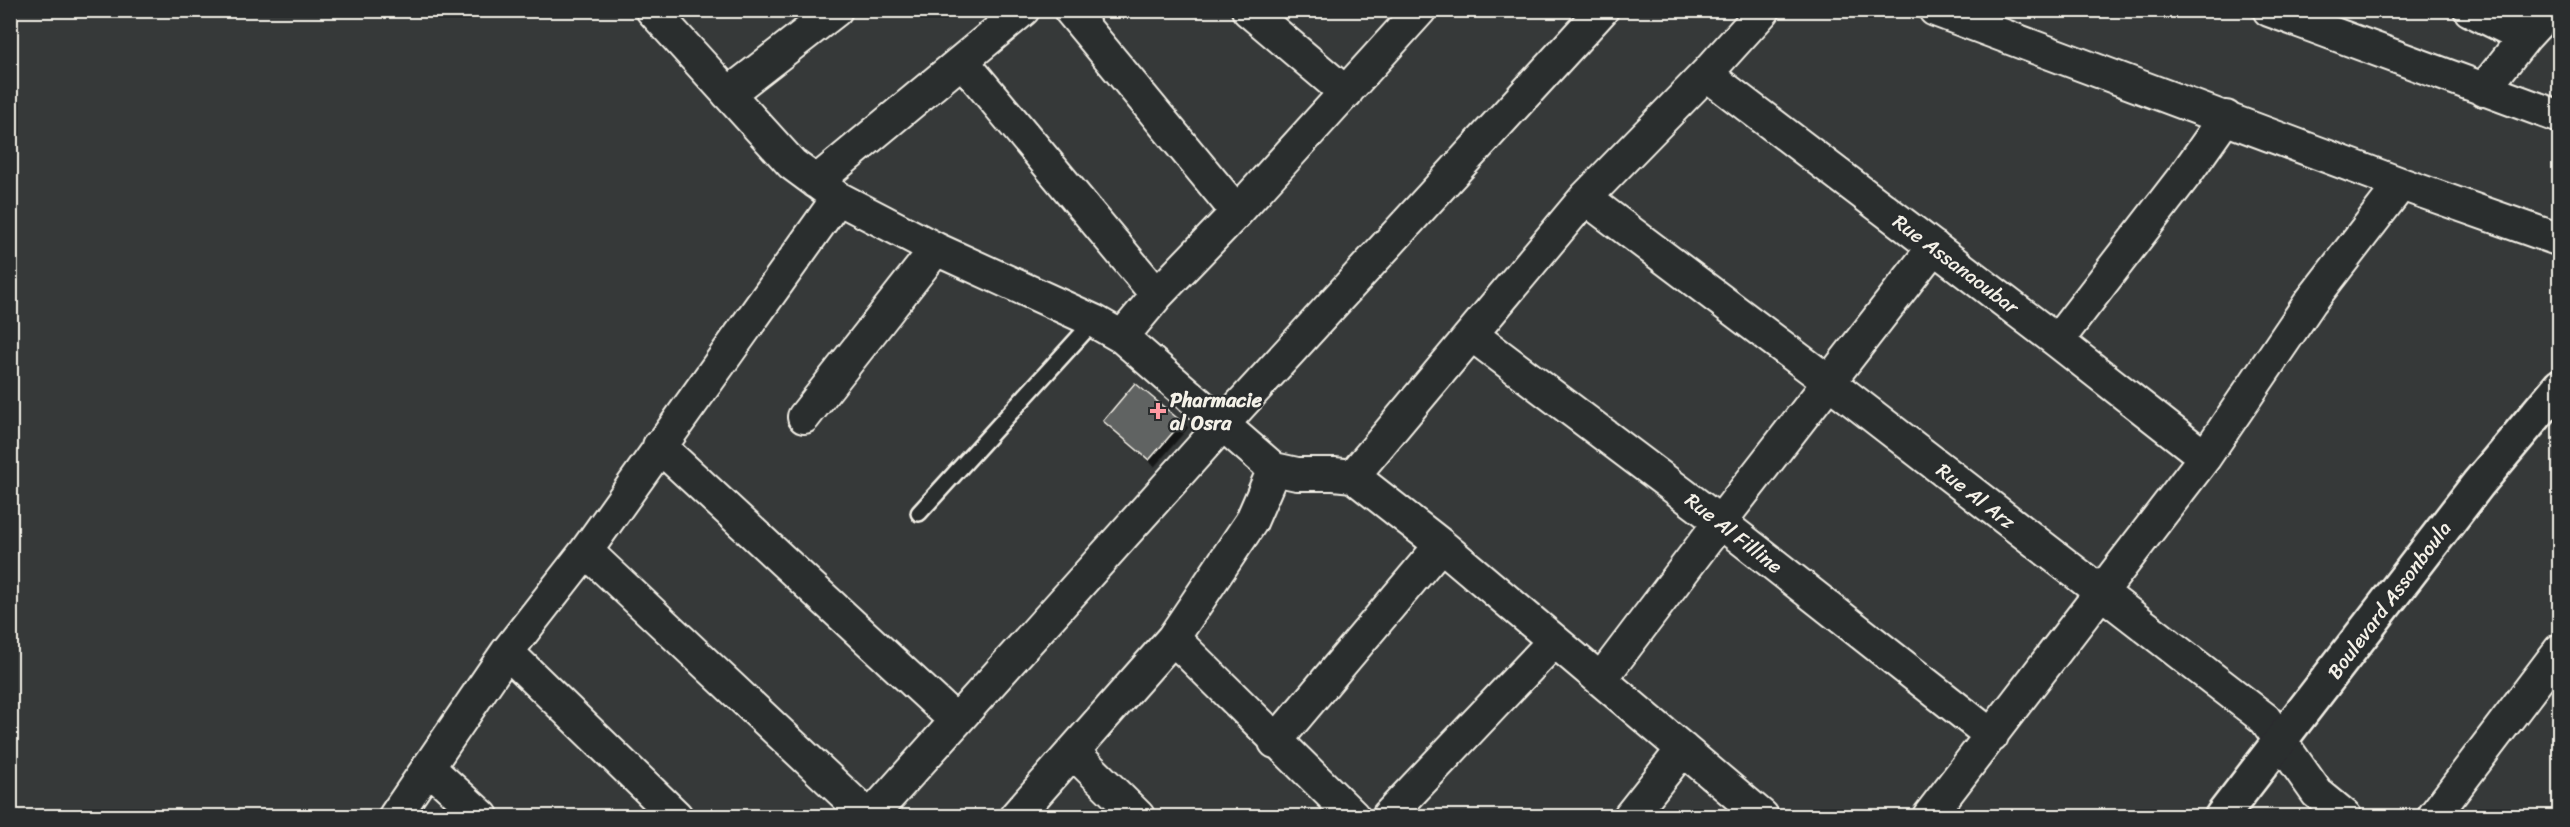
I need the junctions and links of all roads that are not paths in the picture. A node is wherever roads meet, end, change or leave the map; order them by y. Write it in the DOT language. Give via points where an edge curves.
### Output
graph roads {
  1 [pos="652,10"];
  2 [pos="836,10"];
  3 [pos="1023,10"];
  4 [pos="1070,10"];
  5 [pos="1248,10"];
  6 [pos="1420,10"];
  7 [pos="1602,10"];
  8 [pos="1764,10"];
  9 [pos="1935,10"];
  10 [pos="2269,10"];
  11 [pos="2470,10"];
  12 [pos="2550,10"];
  13 [pos="2525,37"];
  14 [pos="963,62"];
  15 [pos="1706,74"];
  16 [pos="2483,90"];
  17 [pos="1346,93"];
  18 [pos="728,94"];
  19 [pos="2226,117"];
  20 [pos="2559,117"];
  21 [pos="2401,184"];
  22 [pos="827,190"];
  23 [pos="1585,198"];
  24 [pos="1237,212"];
  25 [pos="2559,240"];
  26 [pos="1934,248"];
  27 [pos="936,249"];
  28 [pos="1157,295"];
  29 [pos="1094,321"];
  30 [pos="1472,335"];
  31 [pos="1122,337"];
  32 [pos="2057,341"];
  33 [pos="1829,382"];
  34 [pos="2559,386"];
  35 [pos="804,417"];
  36 [pos="1223,424"];
  37 [pos="659,446"];
  38 [pos="2205,457"];
  39 [pos="1274,469"];
  40 [pos="1353,476"];
  41 [pos="919,513"];
  42 [pos="1720,522"];
  43 [pos="1441,545"];
  44 [pos="586,551"];
  45 [pos="2102,593"];
  46 [pos="1173,638"];
  47 [pos="1554,641"];
  48 [pos="2559,650"];
  49 [pos="507,652"];
  50 [pos="1601,679"];
  51 [pos="955,720"];
  52 [pos="1992,736"];
  53 [pos="1275,742"];
  54 [pos="2281,742"];
  55 [pos="1683,749"];
  56 [pos="1074,753"];
  57 [pos="429,768"];
  58 [pos="395,816"];
  59 [pos="482,816"];
  60 [pos="676,816"];
  61 [pos="869,816"];
  62 [pos="1016,816"];
  63 [pos="1138,816"];
  64 [pos="1353,816"];
  65 [pos="1388,816"];
  66 [pos="1630,816"];
  67 [pos="1762,816"];
  68 [pos="1929,816"];
  69 [pos="2222,816"];
  70 [pos="2344,816"];
  71 [pos="2434,816"];
  1 -- 18 [label="street"];
  2 -- 18 [label="street"];
  3 -- 14 [label="street"];
  4 -- 24 [label="street"];
  5 -- 17 [label="street"];
  6 -- 17 [label="street"];
  7 -- 36 [label="street"];
  8 -- 15 [label="street"];
  9 -- 19 [label="street"];
  10 -- 16 [label="street"];
  11 -- 13 [label="street"];
  12 -- 13 [label="street"];
  13 -- 16 [label="street"];
  14 -- 22 [label="street"];
  14 -- 28 [label="street"];
  15 -- 23 [label="street"];
  15 -- 26 [label="street, Rue Assanaoubar"];
  16 -- 20 [label="street"];
  17 -- 24 [label="street"];
  18 -- 22 [label="street" via="792,164"];
  19 -- 21 [label="street"];
  19 -- 32 [label="street"];
  21 -- 25 [label="street"];
  21 -- 38 [label="street" via="2311,302"];
  22 -- 27 [label="street"];
  22 -- 37 [label="street"];
  23 -- 30 [label="street"];
  23 -- 33 [label="street, Rue Al Arz"];
  24 -- 28 [label="street"];
  26 -- 32 [label="street, Rue Assanaoubar"];
  26 -- 33 [label="street"];
  27 -- 29 [label="street"];
  27 -- 35 [label="street"];
  28 -- 31 [label="street"];
  29 -- 31 [label="street"];
  29 -- 41 [label="lane"];
  30 -- 40 [label="street"];
  30 -- 42 [label="street, Rue Al Filline"];
  31 -- 36 [label="street"];
  32 -- 38 [label="street, Rue Assanaoubar"];
  33 -- 42 [label="street"];
  33 -- 45 [label="street, Rue Al Arz"];
  34 -- 54 [label="street, Boulevard Assonboula" via="2478,484"];
  36 -- 39 [label="street"];
  36 -- 51 [label="street"];
  37 -- 44 [label="street"];
  37 -- 51 [label="street"];
  38 -- 45 [label="street"];
  39 -- 40 [label="street"];
  39 -- 46 [label="street" via="1251,522"];
  40 -- 43 [label="street"];
  42 -- 50 [label="street"];
  42 -- 52 [label="street, Rue Al Filline"];
  43 -- 47 [label="street"];
  43 -- 53 [label="street"];
  44 -- 49 [label="street"];
  44 -- 61 [label="street"];
  45 -- 52 [label="street"];
  45 -- 54 [label="street, Rue Al Arz" via="2265,719"];
  46 -- 53 [label="street"];
  46 -- 56 [label="street"];
  47 -- 50 [label="street"];
  47 -- 65 [label="street"];
  48 -- 71 [label="street"];
  49 -- 57 [label="street"];
  49 -- 60 [label="street"];
  50 -- 55 [label="street"];
  51 -- 61 [label="street"];
  52 -- 68 [label="street"];
  53 -- 64 [label="street"];
  54 -- 69 [label="street, Boulevard Assonboula"];
  54 -- 70 [label="street, Rue Al Arz" via="2317,793"];
  55 -- 66 [label="street"];
  55 -- 67 [label="street"];
  56 -- 62 [label="street"];
  56 -- 63 [label="street"];
  57 -- 58 [label="street"];
  57 -- 59 [label="street"];
}
